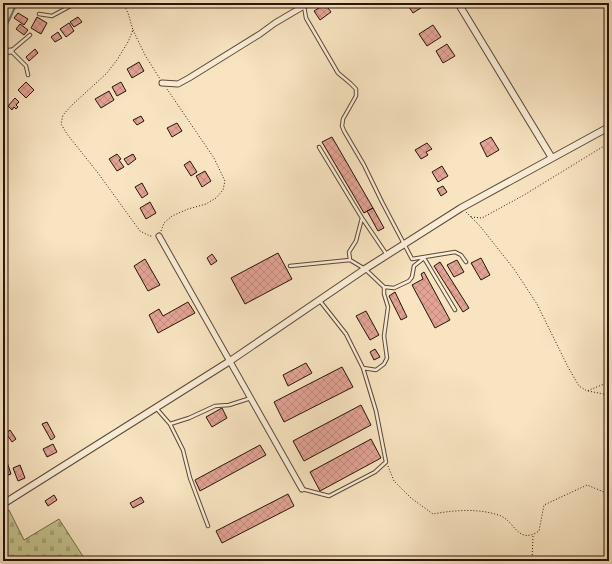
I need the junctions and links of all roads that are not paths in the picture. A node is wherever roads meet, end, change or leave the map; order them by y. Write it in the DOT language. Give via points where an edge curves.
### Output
graph roads {
  1 [pos="76,3"];
  2 [pos="458,3"];
  3 [pos="307,5"];
  4 [pos="39,14"];
  5 [pos="30,35"];
  6 [pos="11,51"];
  7 [pos="3,52"];
  8 [pos="28,75"];
  9 [pos="162,83"];
  10 [pos="609,127"];
  11 [pos="320,147"];
  12 [pos="552,158"];
  13 [pos="362,218"];
  14 [pos="159,236"];
  15 [pos="404,244"];
  16 [pos="387,255"];
  17 [pos="424,258"];
  18 [pos="350,260"];
  19 [pos="466,262"];
  20 [pos="290,266"];
  21 [pos="365,270"];
  22 [pos="384,287"];
  23 [pos="320,301"];
  24 [pos="455,310"];
  25 [pos="230,360"];
  26 [pos="363,368"];
  27 [pos="251,398"];
  28 [pos="156,407"];
  29 [pos="170,424"];
  30 [pos="302,490"];
  31 [pos="3,504"];
  32 [pos="208,526"];
  1 -- 4 [label="lane" via="52,16"];
  2 -- 12 [label="street"];
  3 -- 9 [label="street" via="190,78 178,84"];
  3 -- 15 [label="lane" via="304,11 306,18 338,73 356,89 356,96 343,119 342,126"];
  5 -- 6 [label="lane"];
  6 -- 7 [label="street"];
  6 -- 8 [label="lane" via="26,66"];
  10 -- 12 [label="street"];
  11 -- 13 [label="lane"];
  12 -- 15 [label="street" via="461,208"];
  13 -- 16 [label="lane"];
  13 -- 18 [label="lane" via="356,241 349,252"];
  14 -- 25 [label="street"];
  15 -- 16 [label="street"];
  15 -- 17 [label="lane" via="412,259"];
  16 -- 21 [label="street"];
  17 -- 19 [label="lane" via="455,252"];
  17 -- 22 [label="lane" via="414,266 409,281 394,288"];
  17 -- 24 [label="lane"];
  18 -- 20 [label="lane"];
  18 -- 21 [label="lane"];
  21 -- 22 [label="lane"];
  21 -- 23 [label="street"];
  22 -- 26 [label="lane" via="388,307 384,336 387,358 376,370"];
  23 -- 25 [label="street"];
  23 -- 26 [label="lane" via="346,334"];
  25 -- 27 [label="street"];
  25 -- 28 [label="street"];
  26 -- 30 [label="lane" via="376,411 386,462 375,472 329,496"];
  27 -- 29 [label="lane" via="229,405 215,406"];
  27 -- 30 [label="street"];
  28 -- 29 [label="lane"];
  28 -- 31 [label="street"];
  29 -- 32 [label="lane" via="183,450 190,478"];
}
